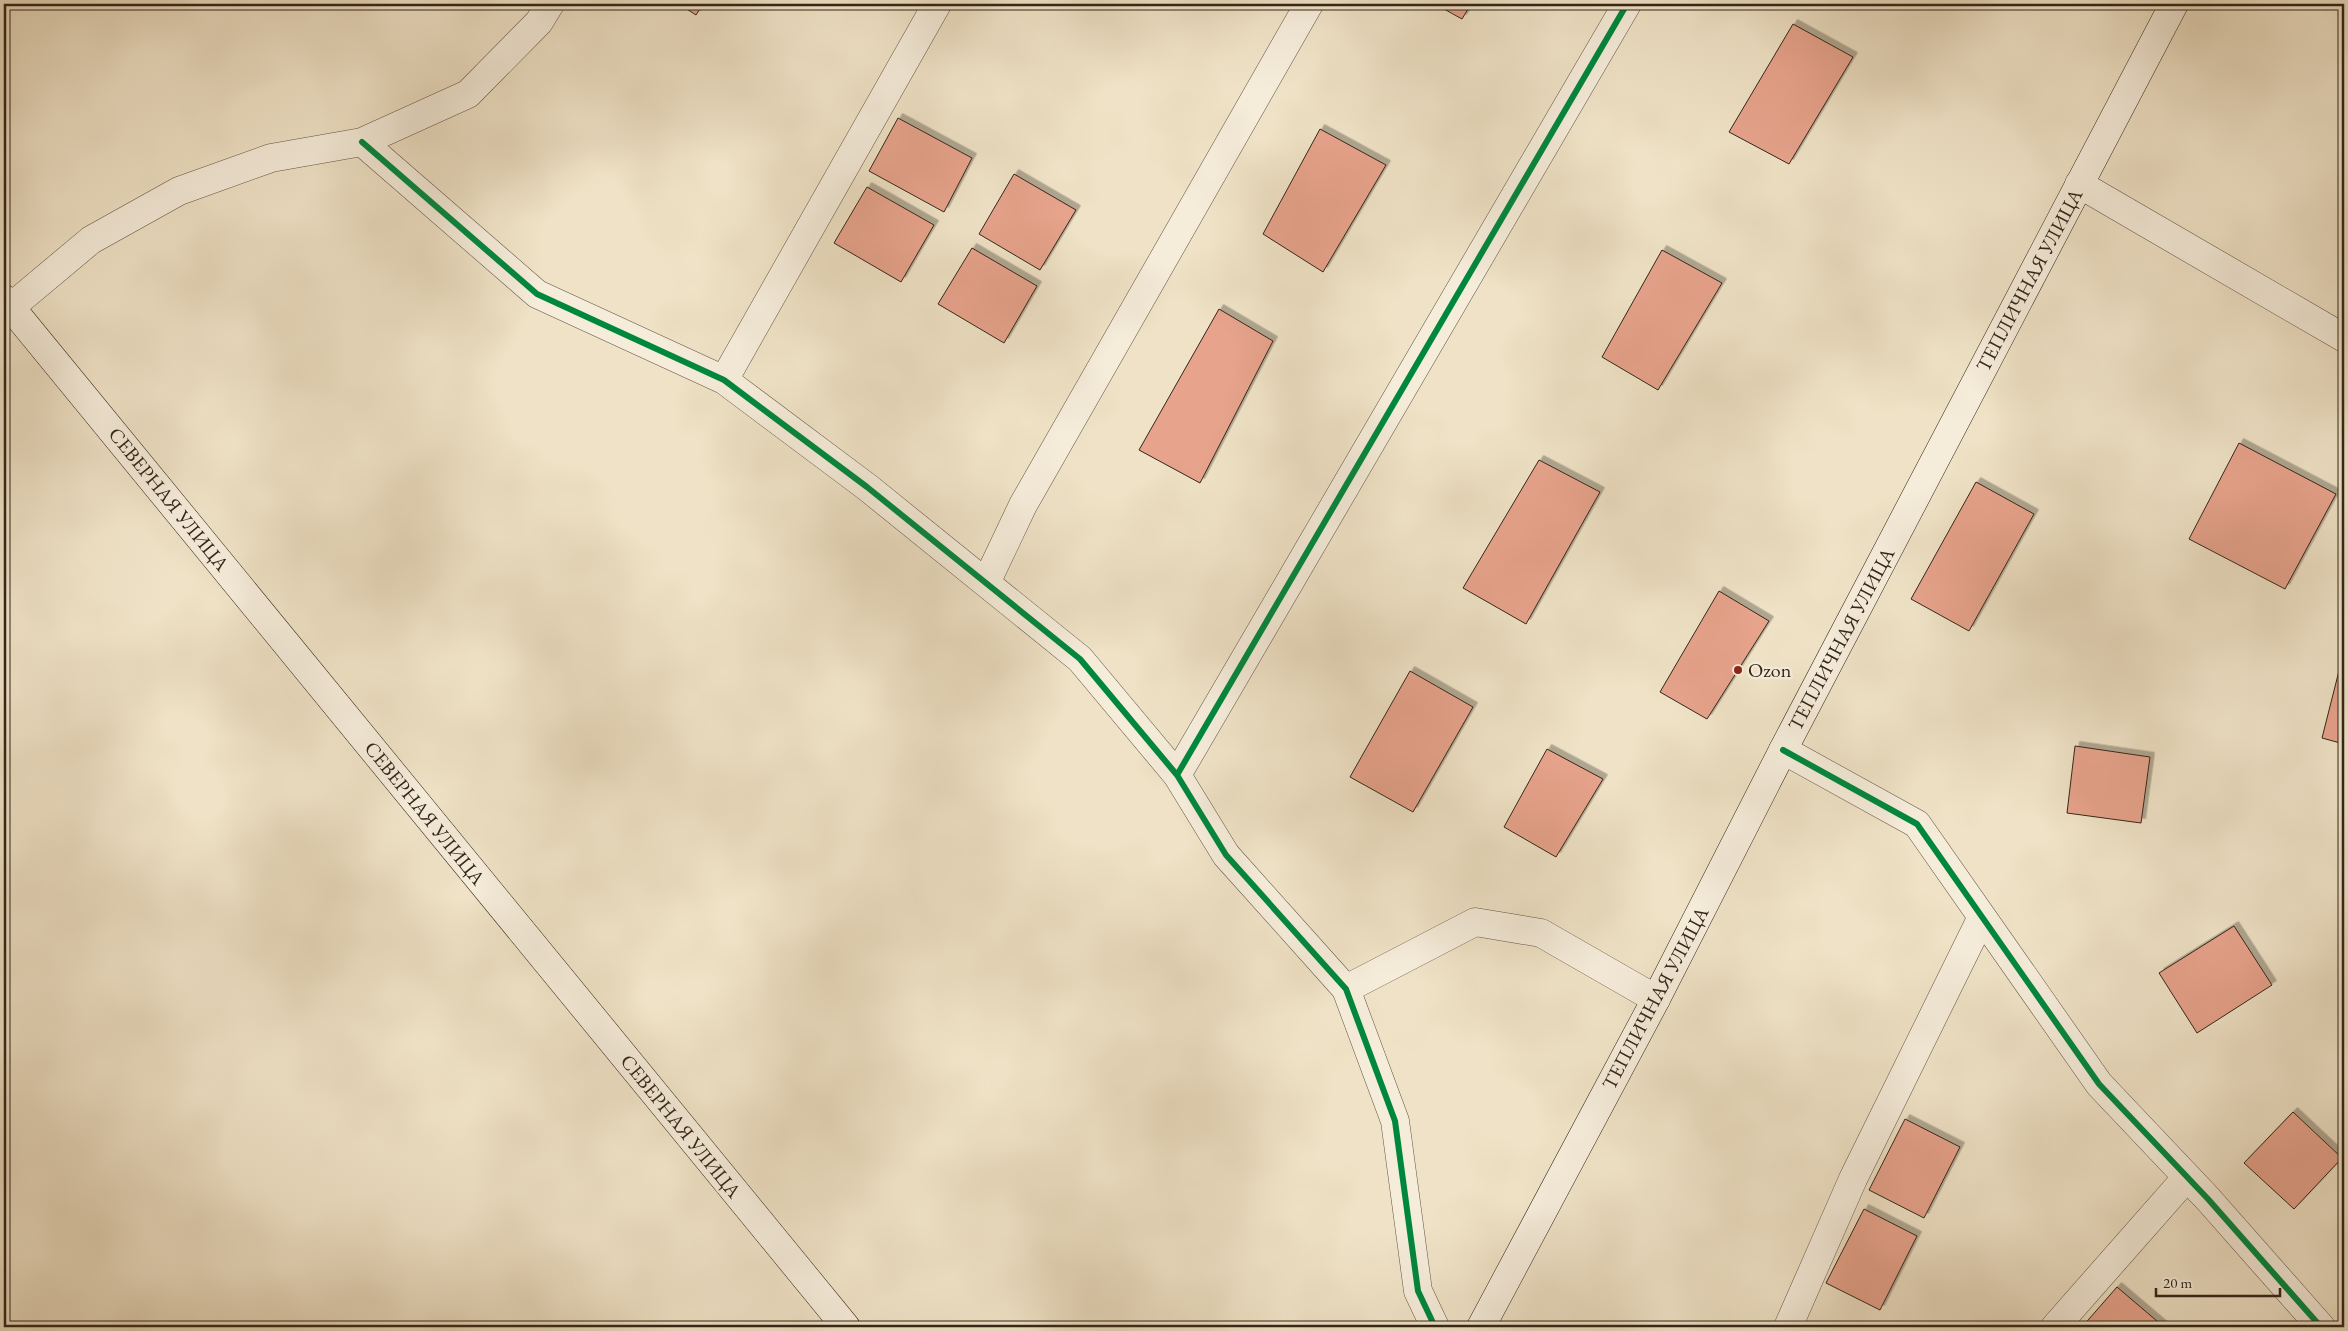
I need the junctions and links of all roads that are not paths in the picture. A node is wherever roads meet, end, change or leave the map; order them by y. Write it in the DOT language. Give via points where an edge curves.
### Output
graph roads {
  1 [pos="550,4"];
  2 [pos="937,4"];
  3 [pos="1309,4"];
  4 [pos="1626,4"];
  5 [pos="2174,4"];
  6 [pos="362,142"];
  7 [pos="2079,184"];
  8 [pos="7,303"];
  9 [pos="2344,338"];
  10 [pos="724,380"];
  11 [pos="986,583"];
  12 [pos="1783,750"];
  13 [pos="1177,775"];
  14 [pos="1982,917"];
  15 [pos="1346,989"];
  16 [pos="1656,999"];
  17 [pos="2187,1177"];
  18 [pos="846,1327"];
  19 [pos="1435,1327"];
  20 [pos="1481,1327"];
  21 [pos="1788,1327"];
  22 [pos="2055,1327"];
  23 [pos="2321,1327"];
  1 -- 6 [label="street" via="539,22 468,94"];
  2 -- 10 [label="street"];
  3 -- 11 [label="street" via="1023,506"];
  4 -- 13 [label="street"];
  5 -- 7 [label="street, ТЕПЛИЧНАЯ УЛИЦА"];
  6 -- 8 [label="street" via="271,158 179,191 91,240"];
  6 -- 10 [label="street" via="537,294"];
  7 -- 9 [label="street"];
  7 -- 12 [label="street, ТЕПЛИЧНАЯ УЛИЦА"];
  8 -- 18 [label="street, СЕВЕРНАЯ УЛИЦА"];
  10 -- 11 [label="street" via="867,487"];
  11 -- 13 [label="street" via="1080,659"];
  12 -- 14 [label="street" via="1917,824"];
  12 -- 16 [label="street, ТЕПЛИЧНАЯ УЛИЦА"];
  13 -- 15 [label="street" via="1226,855"];
  14 -- 17 [label="street" via="2100,1084"];
  14 -- 21 [label="street" via="1853,1179"];
  15 -- 16 [label="street" via="1475,922 1541,933"];
  15 -- 19 [label="street" via="1395,1121 1418,1291"];
  16 -- 20 [label="street, ТЕПЛИЧНАЯ УЛИЦА"];
  17 -- 22 [label="street"];
  17 -- 23 [label="street"];
}
